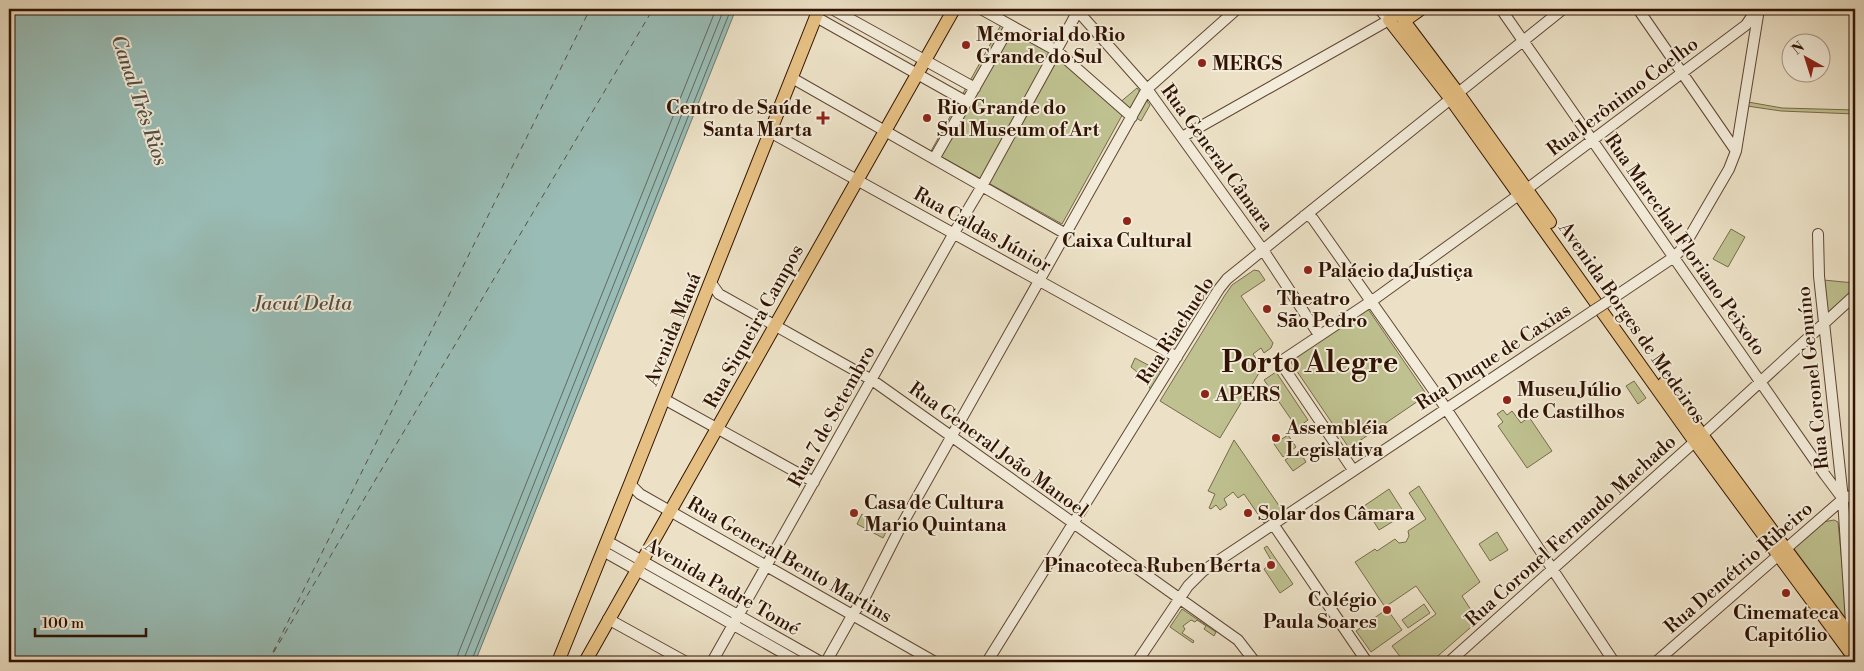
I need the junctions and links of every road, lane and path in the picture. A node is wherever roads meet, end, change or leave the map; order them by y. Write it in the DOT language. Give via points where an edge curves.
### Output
graph roads {
  1 [pos="832,9"];
  2 [pos="954,9"];
  3 [pos="981,9"];
  4 [pos="1078,9"];
  5 [pos="1237,9"];
  6 [pos="1379,9"];
  7 [pos="1421,9"];
  8 [pos="1502,9"];
  9 [pos="1563,9"];
  10 [pos="1638,9"];
  11 [pos="1758,9"];
  12 [pos="818,13"];
  13 [pos="1397,14"];
  14 [pos="1010,26"];
  15 [pos="1524,41"];
  16 [pos="1057,51"];
  17 [pos="925,60"];
  18 [pos="943,71"];
  19 [pos="1681,73"];
  20 [pos="917,74"];
  21 [pos="792,78"];
  22 [pos="958,79"];
  23 [pos="935,84"];
  24 [pos="975,88"];
  25 [pos="1147,89"];
  26 [pos="951,93"];
  27 [pos="1454,96"];
  28 [pos="967,102"];
  29 [pos="1132,117"];
  30 [pos="885,131"];
  31 [pos="770,132"];
  32 [pos="1182,137"];
  33 [pos="1593,140"];
  34 [pos="1736,151"];
  35 [pos="934,159"];
  36 [pos="857,180"];
  37 [pos="982,186"];
  38 [pos="1523,192"];
  39 [pos="1304,216"];
  40 [pos="954,233"];
  41 [pos="1066,234"];
  42 [pos="1818,234"];
  43 [pos="1263,250"];
  44 [pos="1674,257"];
  45 [pos="1040,280"];
  46 [pos="710,283"];
  47 [pos="1855,295"];
  48 [pos="1371,301"];
  49 [pos="1825,321"];
  50 [pos="775,326"];
  51 [pos="1320,335"];
  52 [pos="1177,357"];
  53 [pos="872,380"];
  54 [pos="1760,382"];
  55 [pos="664,399"];
  56 [pos="1446,408"];
  57 [pos="717,428"];
  58 [pos="952,436"];
  59 [pos="1699,438"];
  60 [pos="1353,470"];
  61 [pos="814,482"];
  62 [pos="630,484"];
  63 [pos="1855,497"];
  64 [pos="1842,498"];
  65 [pos="670,511"];
  66 [pos="1821,518"];
  67 [pos="1073,524"];
  68 [pos="1274,524"];
  69 [pos="1844,524"];
  70 [pos="605,546"];
  71 [pos="1781,552"];
  72 [pos="639,565"];
  73 [pos="767,566"];
  74 [pos="1552,569"];
  75 [pos="677,580"];
  76 [pos="672,589"];
  77 [pos="695,596"];
  78 [pos="1179,599"];
  79 [pos="852,614"];
  80 [pos="608,619"];
  81 [pos="736,619"];
  82 [pos="781,640"];
  83 [pos="1854,640"];
  84 [pos="775,649"];
  85 [pos="1855,660"];
  86 [pos="558,662"];
  87 [pos="585,662"];
  88 [pos="686,662"];
  89 [pos="712,662"];
  90 [pos="799,662"];
  91 [pos="821,662"];
  92 [pos="826,662"];
  93 [pos="935,662"];
  94 [pos="987,662"];
  95 [pos="1137,662"];
  96 [pos="1255,662"];
  97 [pos="1367,662"];
  98 [pos="1449,662"];
  99 [pos="1614,662"];
  100 [pos="1656,662"];
  1 -- 17 [label="street"];
  2 -- 17 [label="main road, Rua Siqueira Campos"];
  3 -- 14 [label="street"];
  4 -- 16 [label="street"];
  4 -- 25 [label="street, Rua General Câmara"];
  5 -- 25 [label="street"];
  6 -- 13 [label="street, Avenida Borges de Medeiros"];
  7 -- 13 [label="main road"];
  8 -- 15 [label="street, Rua Marechal Floriano Peixoto"];
  9 -- 15 [label="street, Rua Riachuelo"];
  10 -- 19 [label="street"];
  11 -- 19 [label="street, Rua Jerônimo Coelho" via="1746,25"];
  11 -- 34 [label="street, Rua Duque de Caxias"];
  12 -- 20 [label="street"];
  12 -- 21 [label="main road, Avenida Mauá"];
  13 -- 27 [label="main road, Avenida Borges de Medeiros"];
  13 -- 32 [label="street"];
  14 -- 16 [label="street"];
  14 -- 24 [label="street"];
  15 -- 27 [label="street, Rua Riachuelo"];
  15 -- 33 [label="street, Rua Marechal Floriano Peixoto"];
  16 -- 29 [label="street"];
  16 -- 37 [label="street, Rua 7 de Setembro"];
  17 -- 18 [label="street"];
  17 -- 20 [label="main road, Rua Siqueira Campos"];
  18 -- 22 [label="street"];
  18 -- 23 [label="street"];
  19 -- 33 [label="street, Rua Jerônimo Coelho"];
  19 -- 34 [label="street"];
  20 -- 23 [label="street"];
  20 -- 30 [label="main road, Rua Siqueira Campos"];
  21 -- 30 [label="street"];
  21 -- 31 [label="main road, Avenida Mauá"];
  22 -- 24 [label="street"];
  22 -- 26 [label="street"];
  23 -- 26 [label="street"];
  24 -- 28 [label="street"];
  25 -- 29 [label="street"];
  25 -- 32 [label="street, Rua General Câmara"];
  26 -- 28 [label="street"];
  27 -- 38 [label="main road, Avenida Borges de Medeiros"];
  27 -- 39 [label="street, Rua Riachuelo"];
  28 -- 35 [label="street"];
  29 -- 41 [label="street"];
  30 -- 35 [label="street"];
  30 -- 36 [label="main road, Rua Siqueira Campos"];
  31 -- 36 [label="street, Rua Caldas Júnior"];
  31 -- 46 [label="main road, Avenida Mauá"];
  32 -- 43 [label="street, Rua General Câmara"];
  33 -- 38 [label="street, Rua Jerônimo Coelho"];
  33 -- 44 [label="street, Rua Marechal Floriano Peixoto"];
  34 -- 44 [label="street, Rua Duque de Caxias" via="1683,248"];
  35 -- 37 [label="street"];
  36 -- 40 [label="street, Rua Caldas Júnior"];
  36 -- 50 [label="main road, Rua Siqueira Campos"];
  37 -- 40 [label="street, Rua 7 de Setembro"];
  37 -- 41 [label="street"];
  38 -- 48 [label="street, Rua Jerônimo Coelho"];
  38 -- 59 [label="main road, Avenida Borges de Medeiros"];
  39 -- 43 [label="street, Rua Riachuelo"];
  39 -- 48 [label="street" via="1313,219"];
  40 -- 45 [label="street, Rua Caldas Júnior"];
  40 -- 53 [label="street, Rua 7 de Setembro"];
  41 -- 45 [label="street"];
  42 -- 49 [label="street, Rua Coronel Genuíno"];
  43 -- 51 [label="street, Rua General Câmara"];
  43 -- 52 [label="street, Rua Riachuelo" via="1219,289"];
  44 -- 54 [label="street, Rua Marechal Floriano Peixoto"];
  44 -- 56 [label="street, Rua Duque de Caxias, bridge"];
  45 -- 52 [label="street, Rua Caldas Júnior"];
  45 -- 58 [label="street"];
  46 -- 50 [label="street, Rua General João Manoel" via="719,294"];
  46 -- 55 [label="main road, Avenida Mauá"];
  47 -- 49 [label="street, Rua Coronel Fernando Machado"];
  48 -- 51 [label="street, Rua Jerônimo Coelho"];
  48 -- 56 [label="street"];
  49 -- 54 [label="street, Rua Coronel Fernando Machado"];
  49 -- 64 [label="street, Rua Coronel Genuíno"];
  50 -- 53 [label="street, Rua General João Manoel"];
  50 -- 57 [label="main road, Rua Siqueira Campos"];
  51 -- 60 [label="street, Rua Jerônimo Coelho" via="1280,362"];
  52 -- 67 [label="street, Rua Riachuelo"];
  53 -- 58 [label="street, Rua General João Manoel"];
  53 -- 61 [label="street, Rua 7 de Setembro"];
  54 -- 59 [label="street, Rua Coronel Fernando Machado"];
  54 -- 64 [label="street, Rua Marechal Floriano Peixoto"];
  55 -- 57 [label="street"];
  55 -- 62 [label="main road, Avenida Mauá"];
  56 -- 60 [label="street, Rua Duque de Caxias"];
  56 -- 74 [label="street"];
  57 -- 61 [label="street"];
  57 -- 65 [label="main road, Rua Siqueira Campos"];
  58 -- 67 [label="street, Rua General João Manoel"];
  58 -- 79 [label="street" via="866,596"];
  59 -- 71 [label="main road, Avenida Borges de Medeiros"];
  59 -- 74 [label="street, Rua Coronel Fernando Machado"];
  60 -- 68 [label="street, Rua Duque de Caxias"];
  61 -- 73 [label="street, Rua 7 de Setembro"];
  62 -- 65 [label="street, Rua General Bento Martins" via="640,494"];
  62 -- 70 [label="main road, Avenida Mauá"];
  63 -- 64 [label="street"];
  64 -- 66 [label="street, Rua Demétrio Ribeiro"];
  64 -- 69 [label="street, Rua Coronel Genuíno"];
  65 -- 72 [label="main road, Rua Siqueira Campos"];
  65 -- 73 [label="street, Rua General Bento Martins"];
  66 -- 69 [label="street" via="1837,518"];
  66 -- 71 [label="street, Rua Demétrio Ribeiro"];
  67 -- 78 [label="street, Rua General João Manoel"];
  67 -- 94 [label="street, Rua Riachuelo"];
  68 -- 78 [label="street, Rua Duque de Caxias" via="1203,571"];
  68 -- 97 [label="street"];
  69 -- 83 [label="street, Rua Coronel Genuíno"];
  70 -- 72 [label="street, Avenida Padre Tomé"];
  70 -- 86 [label="main road, Avenida Mauá"];
  71 -- 83 [label="main road, Avenida Borges de Medeiros"];
  71 -- 85 [label="main road, Avenida Borges de Medeiros"];
  71 -- 100 [label="street, Rua Demétrio Ribeiro"];
  72 -- 75 [label="street, Avenida Padre Tomé"];
  72 -- 76 [label="street, Avenida Padre Tomé"];
  72 -- 80 [label="main road, Rua Siqueira Campos"];
  73 -- 79 [label="street, Rua General Bento Martins"];
  73 -- 81 [label="street, Rua 7 de Setembro"];
  74 -- 98 [label="street, Rua Coronel Fernando Machado"];
  74 -- 99 [label="street"];
  75 -- 76 [label="street"];
  75 -- 77 [label="street, Avenida Padre Tomé"];
  76 -- 77 [label="street, Avenida Padre Tomé"];
  77 -- 81 [label="street, Avenida Padre Tomé"];
  78 -- 95 [label="street, Rua Duque de Caxias"];
  78 -- 96 [label="street, Rua General João Manoel" via="1238,640"];
  79 -- 92 [label="street"];
  79 -- 93 [label="street, Rua General Bento Martins"];
  80 -- 87 [label="main road, Rua Siqueira Campos"];
  80 -- 88 [label="street"];
  81 -- 82 [label="street, Avenida Padre Tomé"];
  81 -- 84 [label="street, Avenida Padre Tomé"];
  81 -- 89 [label="street, Rua 7 de Setembro"];
  82 -- 84 [label="street"];
  82 -- 91 [label="street, Avenida Padre Tomé"];
  84 -- 90 [label="street, Avenida Padre Tomé"];
}
